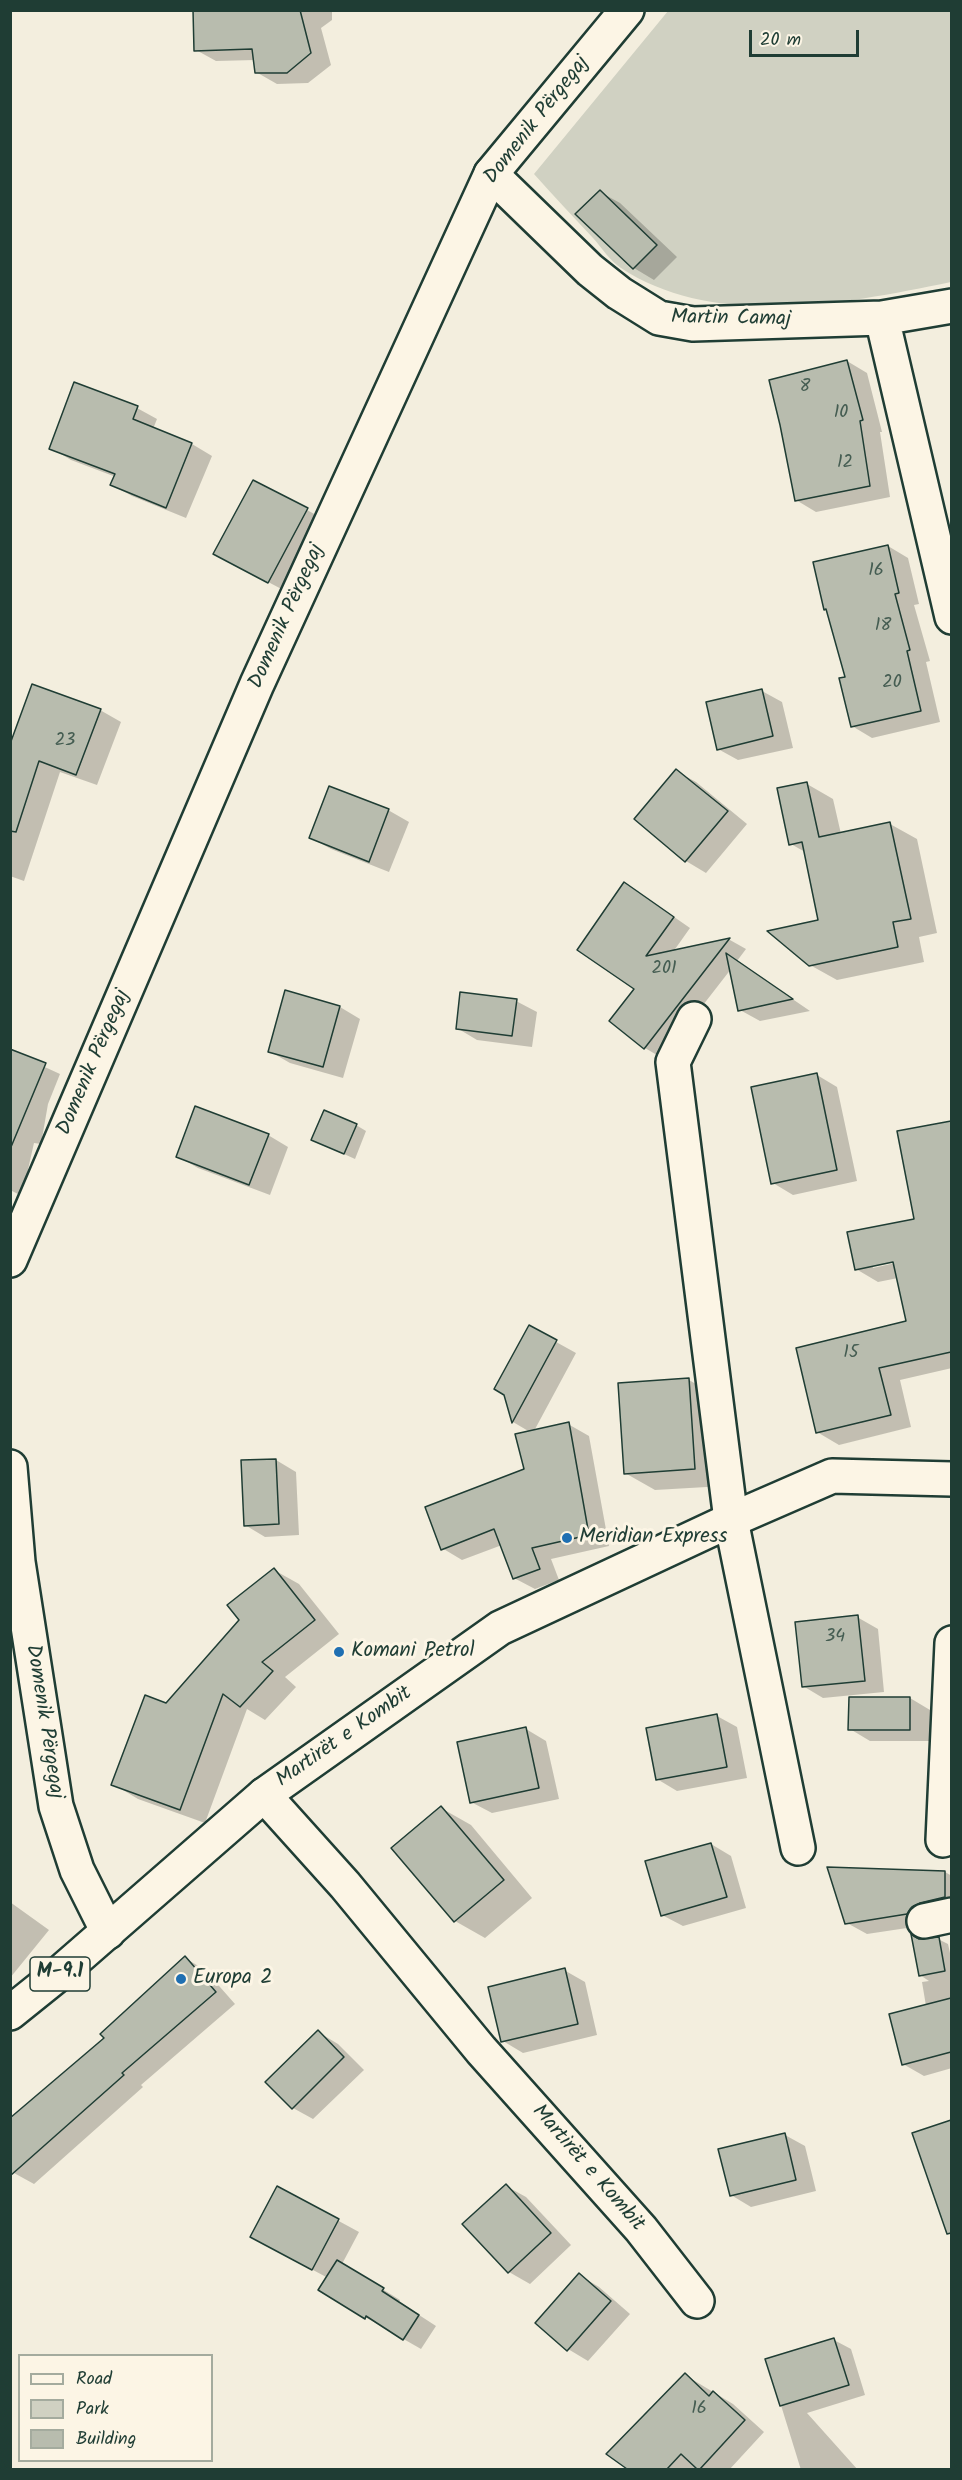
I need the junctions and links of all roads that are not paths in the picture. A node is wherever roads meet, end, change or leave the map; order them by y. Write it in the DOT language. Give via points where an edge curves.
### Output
graph roads {
  1 [pos="627,10"];
  2 [pos="491,174"];
  3 [pos="951,306"];
  4 [pos="882,318"];
  5 [pos="951,617"];
  6 [pos="694,1019"];
  7 [pos="10,1260"];
  8 [pos="10,1467"];
  9 [pos="951,1479"];
  10 [pos="731,1520"];
  11 [pos="951,1644"];
  12 [pos="264,1795"];
  13 [pos="943,1840"];
  14 [pos="798,1848"];
  15 [pos="108,1932"];
  16 [pos="10,2013"];
  17 [pos="696,2301"];
  1 -- 2 [label="main road, Domenik Përgegaj"];
  2 -- 4 [label="main road, Martin Camaj" via="590,270 659,318 693,324"];
  2 -- 7 [label="main road, Domenik Përgegaj" via="257,684"];
  3 -- 4 [label="main road, Martin Camaj"];
  4 -- 5 [label="main road"];
  6 -- 10 [label="main road" via="673,1062"];
  8 -- 15 [label="main road, Domenik Përgegaj" via="18,1562 56,1806 77,1870"];
  9 -- 10 [label="main road, Martirët e Kombit / M-9.1" via="832,1476"];
  10 -- 12 [label="main road, Martirët e Kombit / M-9.1" via="500,1628"];
  10 -- 14 [label="main road"];
  11 -- 13 [label="main road"];
  12 -- 15 [label="main road, Martirët e Kombit / M-9.1"];
  12 -- 17 [label="main road, Martirët e Kombit" via="345,1885 481,2050 641,2229"];
  15 -- 16 [label="main road, M-9.1"];
}
